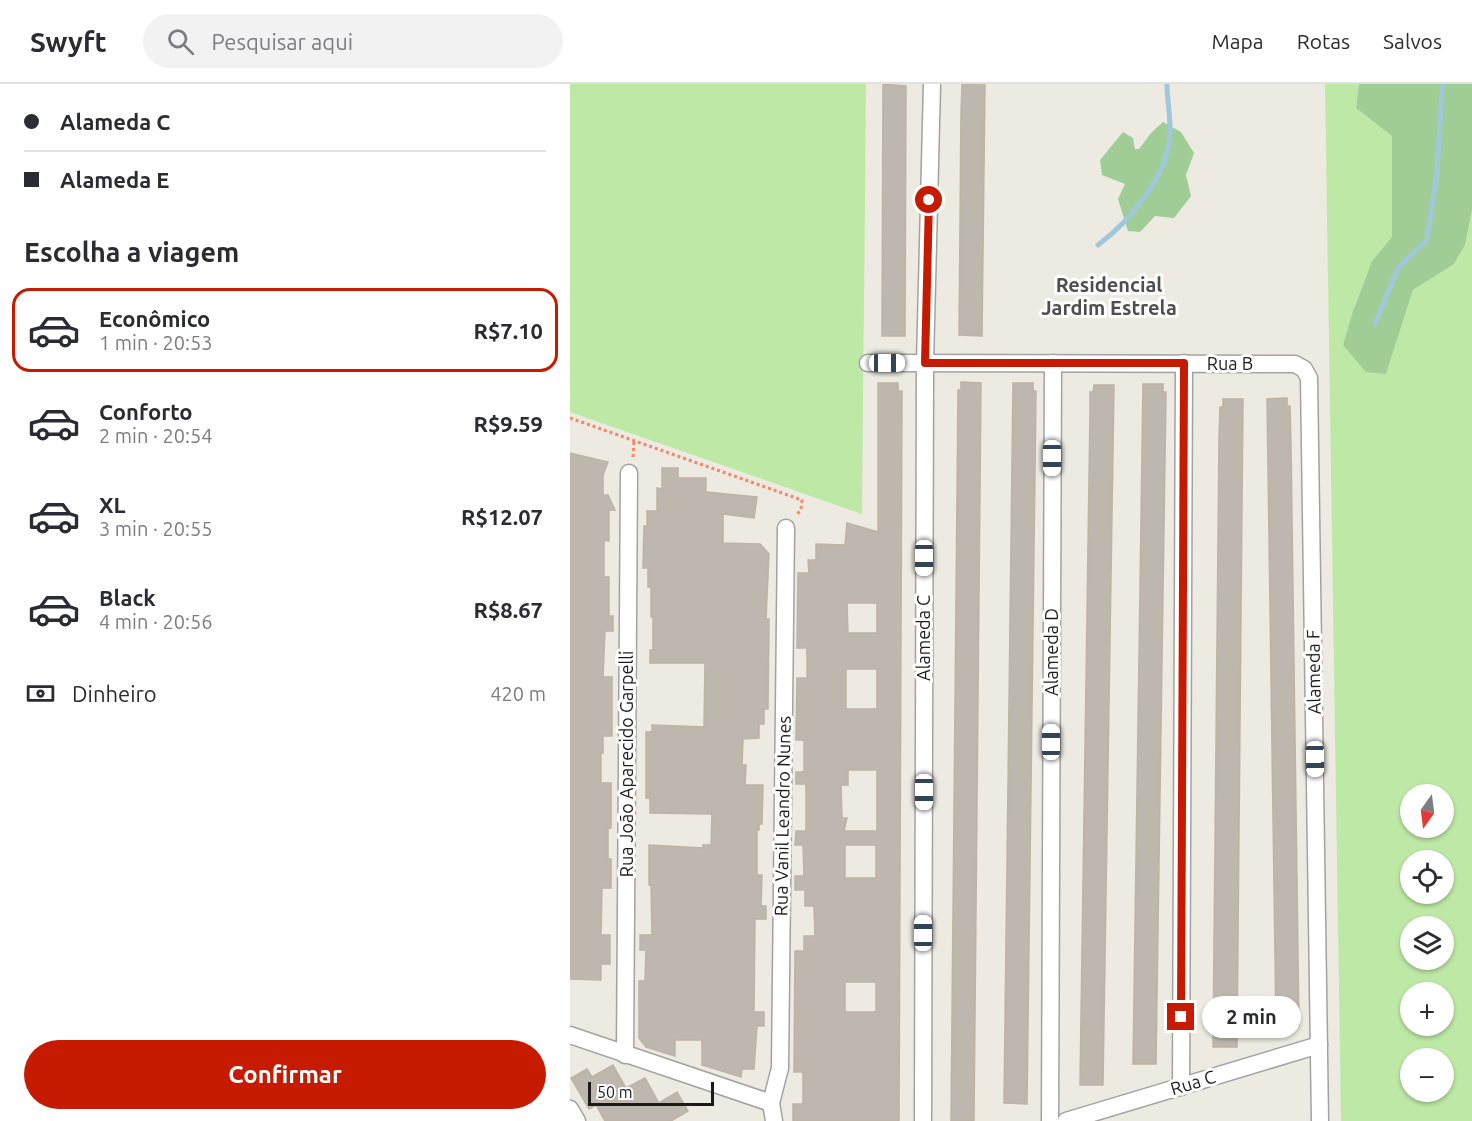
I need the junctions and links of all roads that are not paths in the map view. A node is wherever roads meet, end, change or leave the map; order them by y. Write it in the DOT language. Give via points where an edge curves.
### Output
graph roads {
  1 [pos="932,84"];
  2 [pos="868,363"];
  3 [pos="925,363"];
  4 [pos="1053,363"];
  5 [pos="1184,363"];
  6 [pos="1304,369"];
  7 [pos="629,474"];
  8 [pos="786,528"];
  9 [pos="570,1035"];
  10 [pos="1319,1045"];
  11 [pos="625,1055"];
  12 [pos="1180,1087"];
  13 [pos="771,1103"];
  14 [pos="570,1109"];
  15 [pos="577,1121"];
  16 [pos="774,1121"];
  17 [pos="923,1121"];
  18 [pos="1050,1121"];
  19 [pos="1066,1121"];
  20 [pos="1320,1121"];
  1 -- 3 [label="street, Alameda C"];
  2 -- 3 [label="street, Rua B"];
  3 -- 4 [label="street, Rua B"];
  3 -- 17 [label="street, Alameda C"];
  4 -- 5 [label="street, Rua B"];
  4 -- 18 [label="street, Alameda D"];
  5 -- 6 [label="street, Rua B" via="1295,364"];
  5 -- 12 [label="street"];
  6 -- 10 [label="street, Alameda F" via="1309,378"];
  7 -- 11 [label="street, Rua João Aparecido Garpelli"];
  8 -- 13 [label="street, Rua Vanil Leandro Nunes" via="780,1068"];
  9 -- 11 [label="street"];
  10 -- 12 [label="street, Rua C"];
  10 -- 20 [label="street, Alameda F"];
  11 -- 13 [label="street"];
  12 -- 19 [label="street, Rua C"];
  13 -- 16 [label="street"];
  14 -- 15 [label="street"];
}
